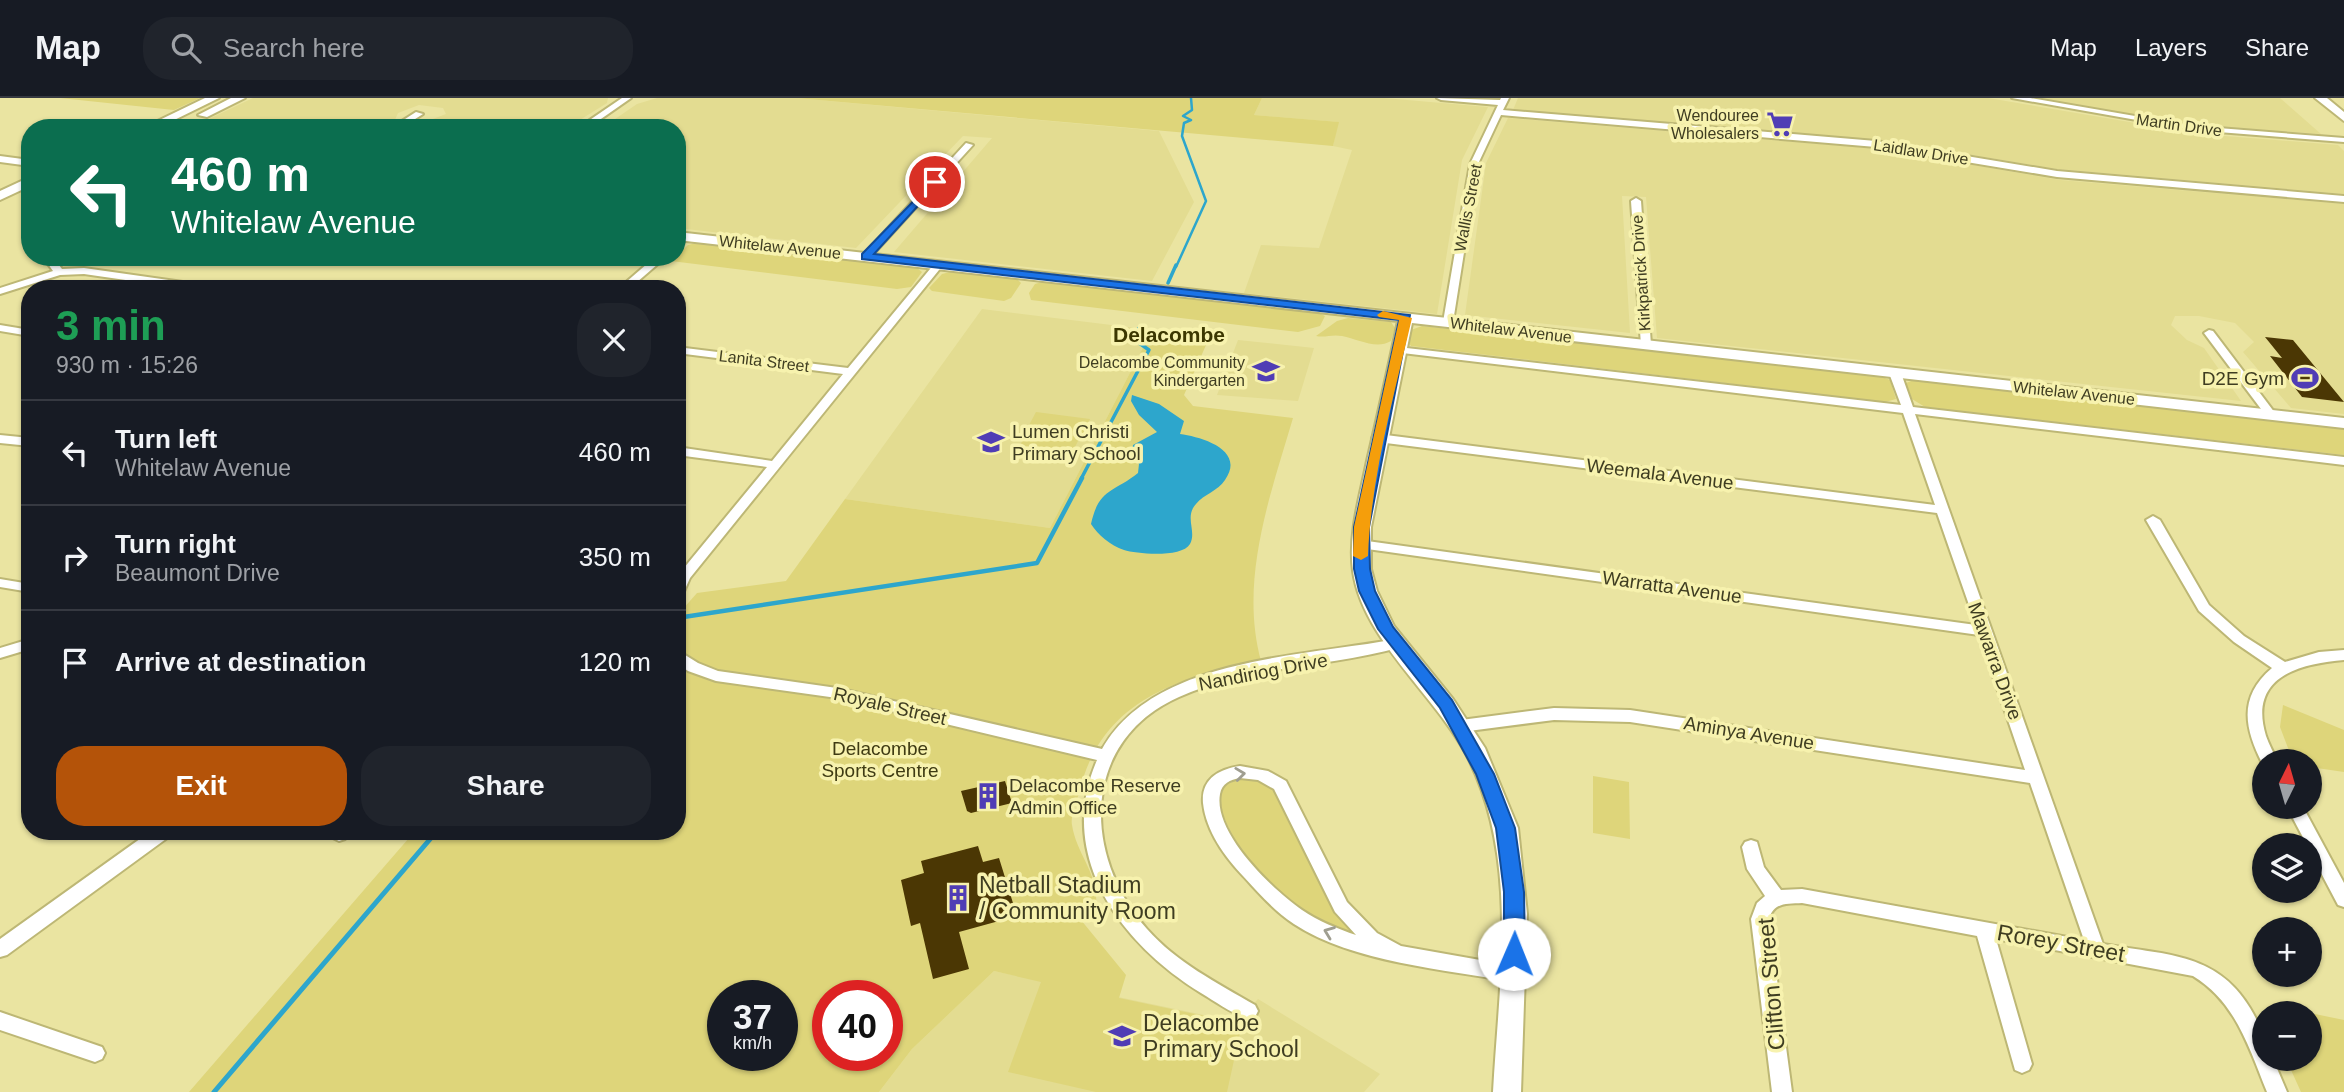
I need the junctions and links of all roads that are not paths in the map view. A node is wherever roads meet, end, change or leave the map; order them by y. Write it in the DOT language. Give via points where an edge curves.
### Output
graph roads {
  1 [pos="214,98"];
  2 [pos="240,98"];
  3 [pos="627,98"];
  4 [pos="1441,98"];
  5 [pos="2016,98"];
  6 [pos="2320,98"];
  7 [pos="1502,104"];
  8 [pos="419,114"];
  9 [pos="2344,118"];
  10 [pos="168,119"];
  11 [pos="195,119"];
  12 [pos="410,119"];
  13 [pos="596,119"];
  14 [pos="2344,141"];
  15 [pos="969,145"];
  16 [pos="0,159"];
  17 [pos="21,162"];
  18 [pos="21,187"];
  19 [pos="2,194"];
  20 [pos="2344,199"];
  21 [pos="1636,201"];
  22 [pos="686,240"];
  23 [pos="866,257"];
  24 [pos="938,265"];
  25 [pos="55,266"];
  26 [pos="650,266"];
  27 [pos="59,272"];
  28 [pos="34,280"];
  29 [pos="148,280"];
  30 [pos="634,280"];
  31 [pos="21,284"];
  32 [pos="0,291"];
  33 [pos="1406,318"];
  34 [pos="1448,322"];
  35 [pos="0,328"];
  36 [pos="21,332"];
  37 [pos="2208,333"];
  38 [pos="1646,345"];
  39 [pos="1398,350"];
  40 [pos="686,351"];
  41 [pos="851,372"];
  42 [pos="1895,373"];
  43 [pos="1908,410"];
  44 [pos="2271,415"];
  45 [pos="2344,423"];
  46 [pos="1378,438"];
  47 [pos="0,439"];
  48 [pos="21,441"];
  49 [pos="686,452"];
  50 [pos="2344,461"];
  51 [pos="775,465"];
  52 [pos="1942,510"];
  53 [pos="2153,520"];
  54 [pos="1360,544"];
  55 [pos="686,575"];
  56 [pos="0,583"];
  57 [pos="21,586"];
  58 [pos="1984,631"];
  59 [pos="1396,644"];
  60 [pos="21,647"];
  61 [pos="0,653"];
  62 [pos="2344,655"];
  63 [pos="686,662"];
  64 [pos="2284,668"];
  65 [pos="1461,726"];
  66 [pos="2263,749"];
  67 [pos="1106,755"];
  68 [pos="2036,778"];
  69 [pos="2302,819"];
  70 [pos="151,840"];
  71 [pos="1751,847"];
  72 [pos="2341,891"];
  73 [pos="1776,897"];
  74 [pos="1984,929"];
  75 [pos="0,949"];
  76 [pos="2096,949"];
  77 [pos="1394,950"];
  78 [pos="1514,974"];
  79 [pos="1248,1011"];
  80 [pos="0,1021"];
  81 [pos="95,1053"];
  82 [pos="2022,1064"];
  83 [pos="1507,1092"];
  84 [pos="1782,1092"];
  85 [pos="2277,1092"];
  1 -- 10 [label="street"];
  2 -- 11 [label="street"];
  3 -- 13 [label="street"];
  4 -- 7 [label="street, Laidlaw Drive"];
  5 -- 14 [label="street, Martin Drive" via="2197,129"];
  6 -- 9 [label="street"];
  7 -- 20 [label="street, Laidlaw Drive" via="1876,144 2057,174"];
  7 -- 34 [label="street, Wallis Street" via="1474,164"];
  8 -- 12 [label="street"];
  15 -- 23 [label="street"];
  16 -- 17 [label="street"];
  18 -- 19 [label="street"];
  21 -- 38 [label="street, Kirkpatrick Drive"];
  22 -- 23 [label="street, Whitelaw Avenue"];
  23 -- 24 [label="street, Whitelaw Avenue"];
  24 -- 33 [label="street, Whitelaw Avenue"];
  24 -- 41 [label="street"];
  25 -- 27 [label="street"];
  26 -- 30 [label="street"];
  27 -- 28 [label="street"];
  27 -- 29 [label="street"];
  31 -- 32 [label="street"];
  33 -- 34 [label="street, Whitelaw Avenue"];
  33 -- 39 [label="street"];
  34 -- 38 [label="street, Whitelaw Avenue"];
  35 -- 36 [label="street"];
  37 -- 44 [label="street"];
  38 -- 42 [label="street, Whitelaw Avenue"];
  39 -- 43 [label="street, Whitelaw Avenue"];
  39 -- 46 [label="street"];
  40 -- 41 [label="street, Lanita Street"];
  41 -- 51 [label="street"];
  42 -- 43 [label="street, Mawarra Drive"];
  42 -- 44 [label="street, Whitelaw Avenue"];
  43 -- 50 [label="street, Whitelaw Avenue"];
  43 -- 52 [label="street, Mawarra Drive"];
  44 -- 45 [label="street, Whitelaw Avenue"];
  46 -- 52 [label="street, Weemala Avenue"];
  46 -- 54 [label="street"];
  47 -- 48 [label="street"];
  49 -- 51 [label="street"];
  51 -- 55 [label="street"];
  52 -- 58 [label="street, Mawarra Drive"];
  53 -- 64 [label="street" via="2204,608 2239,639"];
  54 -- 58 [label="street, Warratta Avenue"];
  54 -- 59 [label="street" via="1367,591"];
  56 -- 57 [label="street"];
  58 -- 68 [label="street, Mawarra Drive"];
  59 -- 65 [label="street"];
  59 -- 67 [label="street, Nandiriog Drive" via="1257,669 1183,689 1138,714"];
  60 -- 61 [label="street"];
  62 -- 64 [label="street" via="2313,658"];
  63 -- 67 [label="street, Royale Street" via="716,676 837,693"];
  64 -- 66 [label="street" via="2261,686 2253,710"];
  65 -- 68 [label="street, Aminya Avenue" via="1534,715 1630,716"];
  65 -- 78 [label="street" via="1506,828 1515,903"];
  67 -- 79 [label="street, Nandiriog Drive" via="1090,820 1093,845 1114,901 1143,938 1169,961"];
  68 -- 76 [label="street, Mawarra Drive"];
  69 -- 72 [label="street"];
  70 -- 75 [label="street"];
  71 -- 73 [label="street, Clifton Street" via="1756,869"];
  73 -- 74 [label="street, Rorey Street" via="1797,895"];
  73 -- 84 [label="street, Clifton Street" via="1763,908 1760,919"];
  74 -- 76 [label="street, Rorey Street"];
  74 -- 82 [label="street"];
  76 -- 85 [label="street, Rorey Street" via="2191,967 2221,982 2237,1001"];
  77 -- 77 [label="street, one-way" via="1312,925 1264,886 1229,848 1212,804 1212,790 1219,781 1247,772 1277,783 1341,907 1371,938"];
  77 -- 78 [label="street"];
  78 -- 83 [label="street"];
  80 -- 81 [label="street"];
}
